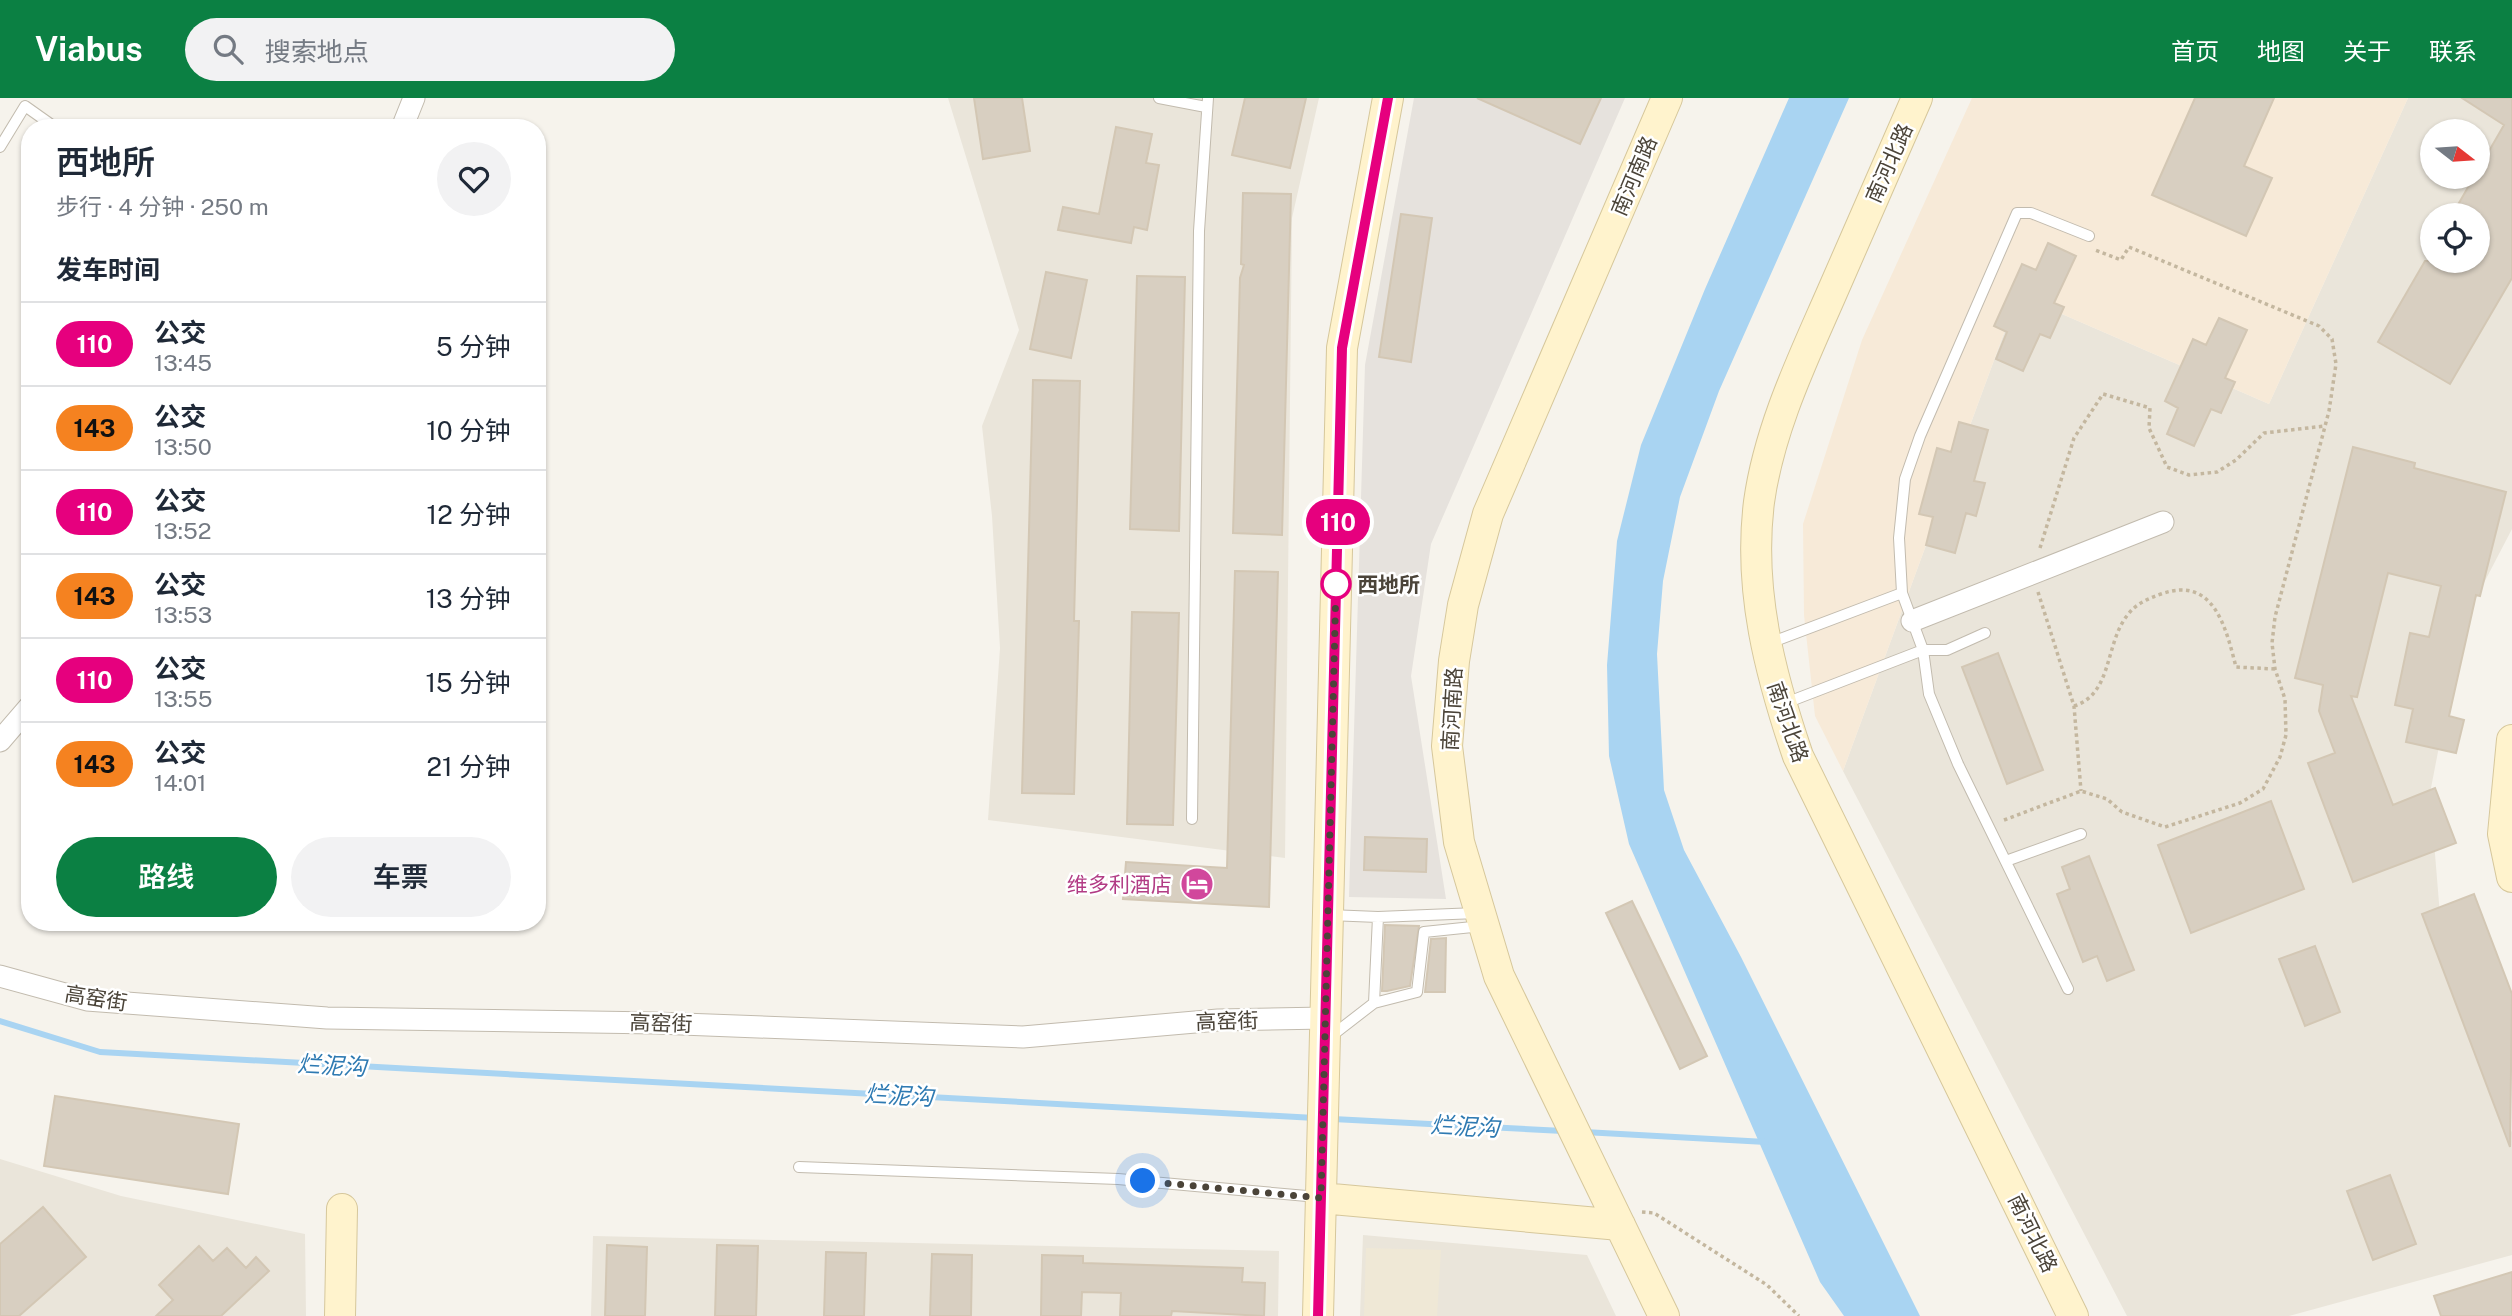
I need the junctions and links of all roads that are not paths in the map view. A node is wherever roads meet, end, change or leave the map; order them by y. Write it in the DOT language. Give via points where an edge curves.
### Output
graph roads {
  1 [pos="414,98"];
  2 [pos="1159,98"];
  3 [pos="1388,98"];
  4 [pos="1667,98"];
  5 [pos="1917,98"];
  6 [pos="1207,102"];
  7 [pos="43,119"];
  8 [pos="406,119"];
  9 [pos="0,147"];
  10 [pos="2089,236"];
  11 [pos="2163,522"];
  12 [pos="1902,593"];
  13 [pos="1912,621"];
  14 [pos="1985,633"];
  15 [pos="1765,645"];
  16 [pos="1923,650"];
  17 [pos="1780,705"];
  18 [pos="21,716"];
  19 [pos="2512,740"];
  20 [pos="0,741"];
  21 [pos="1192,819"];
  22 [pos="2081,834"];
  23 [pos="2006,862"];
  24 [pos="2512,877"];
  25 [pos="1328,915"];
  26 [pos="1378,917"];
  27 [pos="1482,919"];
  28 [pos="0,976"];
  29 [pos="2068,989"];
  30 [pos="1374,1003"];
  31 [pos="1325,1029"];
  32 [pos="799,1167"];
  33 [pos="1321,1188"];
  34 [pos="342,1209"];
  35 [pos="1616,1217"];
  36 [pos="340,1316"];
  37 [pos="1318,1316"];
  38 [pos="1664,1316"];
  39 [pos="2073,1316"];
  1 -- 8 [label="street"];
  2 -- 6 [label="lane"];
  3 -- 25 [label="street" via="1342,348"];
  4 -- 27 [label="street, 南河南路" via="1488,514 1463,605 1447,746 1459,842"];
  5 -- 15 [label="street, 南河北路" via="1774,432 1759,502 1757,563"];
  6 -- 21 [label="lane" via="1199,231"];
  7 -- 9 [label="lane" via="25,106"];
  10 -- 12 [label="lane" via="2031,212 2017,213 1905,479 1899,538"];
  11 -- 13 [label="street"];
  12 -- 13 [label="lane"];
  12 -- 15 [label="lane"];
  13 -- 16 [label="lane"];
  14 -- 16 [label="lane" via="1947,650"];
  15 -- 17 [label="street, 南河北路"];
  16 -- 17 [label="lane"];
  16 -- 23 [label="lane" via="1929,694"];
  17 -- 39 [label="street, 南河北路" via="1798,757"];
  18 -- 20 [label="street"];
  19 -- 24 [label="street" via="2503,834"];
  22 -- 23 [label="lane"];
  23 -- 29 [label="lane"];
  25 -- 26 [label="lane"];
  25 -- 31 [label="street"];
  26 -- 27 [label="lane"];
  26 -- 30 [label="lane"];
  27 -- 30 [label="lane" via="1424,932 1417,992"];
  27 -- 35 [label="street, 南河南路" via="1499,976"];
  28 -- 31 [label="street, 高窑街" via="87,1000 327,1018 656,1023 1023,1037 1217,1020"];
  30 -- 31 [label="lane"];
  31 -- 33 [label="street"];
  32 -- 33 [label="lane"];
  33 -- 35 [label="street"];
  33 -- 37 [label="street"];
  34 -- 36 [label="street"];
  35 -- 38 [label="street, 南河南路"];
}
